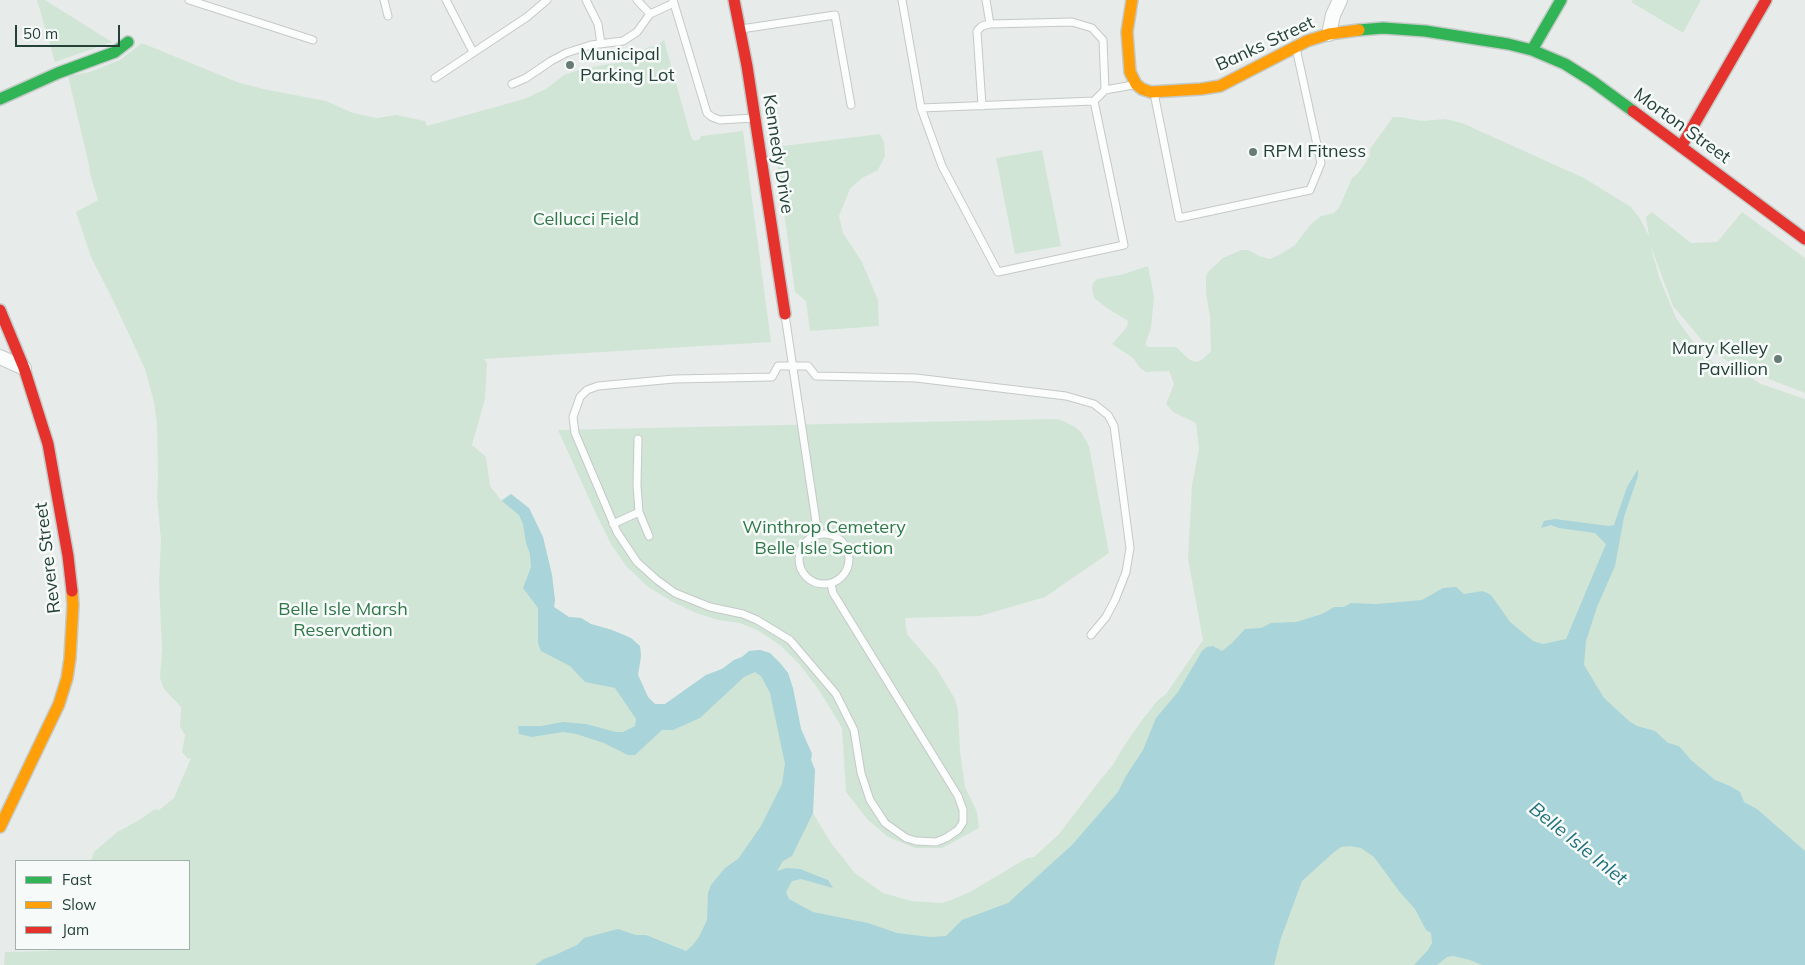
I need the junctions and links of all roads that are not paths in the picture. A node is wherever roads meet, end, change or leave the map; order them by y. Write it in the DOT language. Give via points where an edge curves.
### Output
graph roads {
  1 [pos="188,0"];
  2 [pos="384,0"];
  3 [pos="446,0"];
  4 [pos="547,0"];
  5 [pos="586,0"];
  6 [pos="636,0"];
  7 [pos="734,0"];
  8 [pos="902,0"];
  9 [pos="986,0"];
  10 [pos="1132,0"];
  11 [pos="1340,0"];
  12 [pos="1561,0"];
  13 [pos="1766,0"];
  14 [pos="673,1"];
  15 [pos="650,14"];
  16 [pos="388,16"];
  17 [pos="990,24"];
  18 [pos="740,29"];
  19 [pos="1329,34"];
  20 [pos="313,40"];
  21 [pos="128,42"];
  22 [pos="601,44"];
  23 [pos="1296,46"];
  24 [pos="1532,50"];
  25 [pos="473,52"];
  26 [pos="436,78"];
  27 [pos="512,84"];
  28 [pos="1136,84"];
  29 [pos="1105,90"];
  30 [pos="1154,92"];
  31 [pos="0,99"];
  32 [pos="1094,101"];
  33 [pos="851,105"];
  34 [pos="982,106"];
  35 [pos="921,108"];
  36 [pos="755,118"];
  37 [pos="1682,147"];
  38 [pos="1803,232"];
  39 [pos="0,310"];
  40 [pos="785,314"];
  41 [pos="0,356"];
  42 [pos="793,366"];
  43 [pos="24,368"];
  44 [pos="638,439"];
  45 [pos="639,512"];
  46 [pos="613,524"];
  47 [pos="818,535"];
  48 [pos="649,536"];
  49 [pos="830,584"];
  50 [pos="1091,634"];
  51 [pos="0,827"];
  1 -- 20 [label="lane"];
  2 -- 16 [label="lane"];
  3 -- 25 [label="lane"];
  4 -- 25 [label="lane" via="527,18"];
  5 -- 22 [label="lane" via="598,24"];
  6 -- 15 [label="lane"];
  7 -- 18 [label="street, Kennedy Drive"];
  8 -- 35 [label="lane"];
  9 -- 17 [label="lane"];
  10 -- 28 [label="street" via="1127,47 1130,72"];
  11 -- 19 [label="street"];
  12 -- 24 [label="street"];
  13 -- 37 [label="street"];
  14 -- 15 [label="lane"];
  14 -- 36 [label="lane" via="707,113 720,120"];
  15 -- 22 [label="lane" via="637,32 628,38"];
  17 -- 29 [label="lane" via="1072,22 1092,28 1102,40"];
  17 -- 34 [label="lane" via="976,31"];
  18 -- 33 [label="lane" via="835,15"];
  18 -- 36 [label="street, Kennedy Drive"];
  19 -- 23 [label="street, Banks Street"];
  19 -- 24 [label="street, Banks Street" via="1383,28 1425,31"];
  21 -- 31 [label="street" via="108,55"];
  22 -- 27 [label="lane" via="566,53"];
  23 -- 30 [label="street, Banks Street" via="1220,86"];
  23 -- 30 [label="lane" via="1321,163 1310,190 1179,218"];
  24 -- 37 [label="street, Morton Street" via="1579,72"];
  25 -- 26 [label="lane"];
  28 -- 29 [label="lane"];
  28 -- 30 [label="street, Banks Street"];
  29 -- 32 [label="lane"];
  32 -- 34 [label="lane"];
  32 -- 35 [label="lane" via="1124,245 998,272 942,166"];
  34 -- 35 [label="lane"];
  36 -- 40 [label="street, Kennedy Drive"];
  37 -- 38 [label="street, Morton Street"];
  39 -- 43 [label="street, Revere Street"];
  40 -- 42 [label="lane"];
  41 -- 43 [label="street"];
  42 -- 46 [label="lane" via="778,366 772,377 674,379 598,386 587,390 580,397 573,417 575,433"];
  42 -- 47 [label="lane"];
  42 -- 50 [label="lane" via="808,366 816,376 911,378 1066,396 1104,410 1115,432 1130,548 1126,572 1115,600"];
  43 -- 51 [label="street, Revere Street" via="43,424 56,481 70,573 72,633 68,673 59,704"];
  44 -- 45 [label="lane"];
  45 -- 46 [label="lane"];
  45 -- 48 [label="lane"];
  46 -- 49 [label="lane" via="637,562 666,587 703,604 758,620 790,640 836,694 854,730 861,773 870,800 885,823 916,841 936,842 946,838 963,822 958,796 833,594"];
  47 -- 49 [label="lane" via="826,534 840,540 848,554 843,576"];
  47 -- 49 [label="lane" via="800,550 799,565 802,573 814,583"];
}
